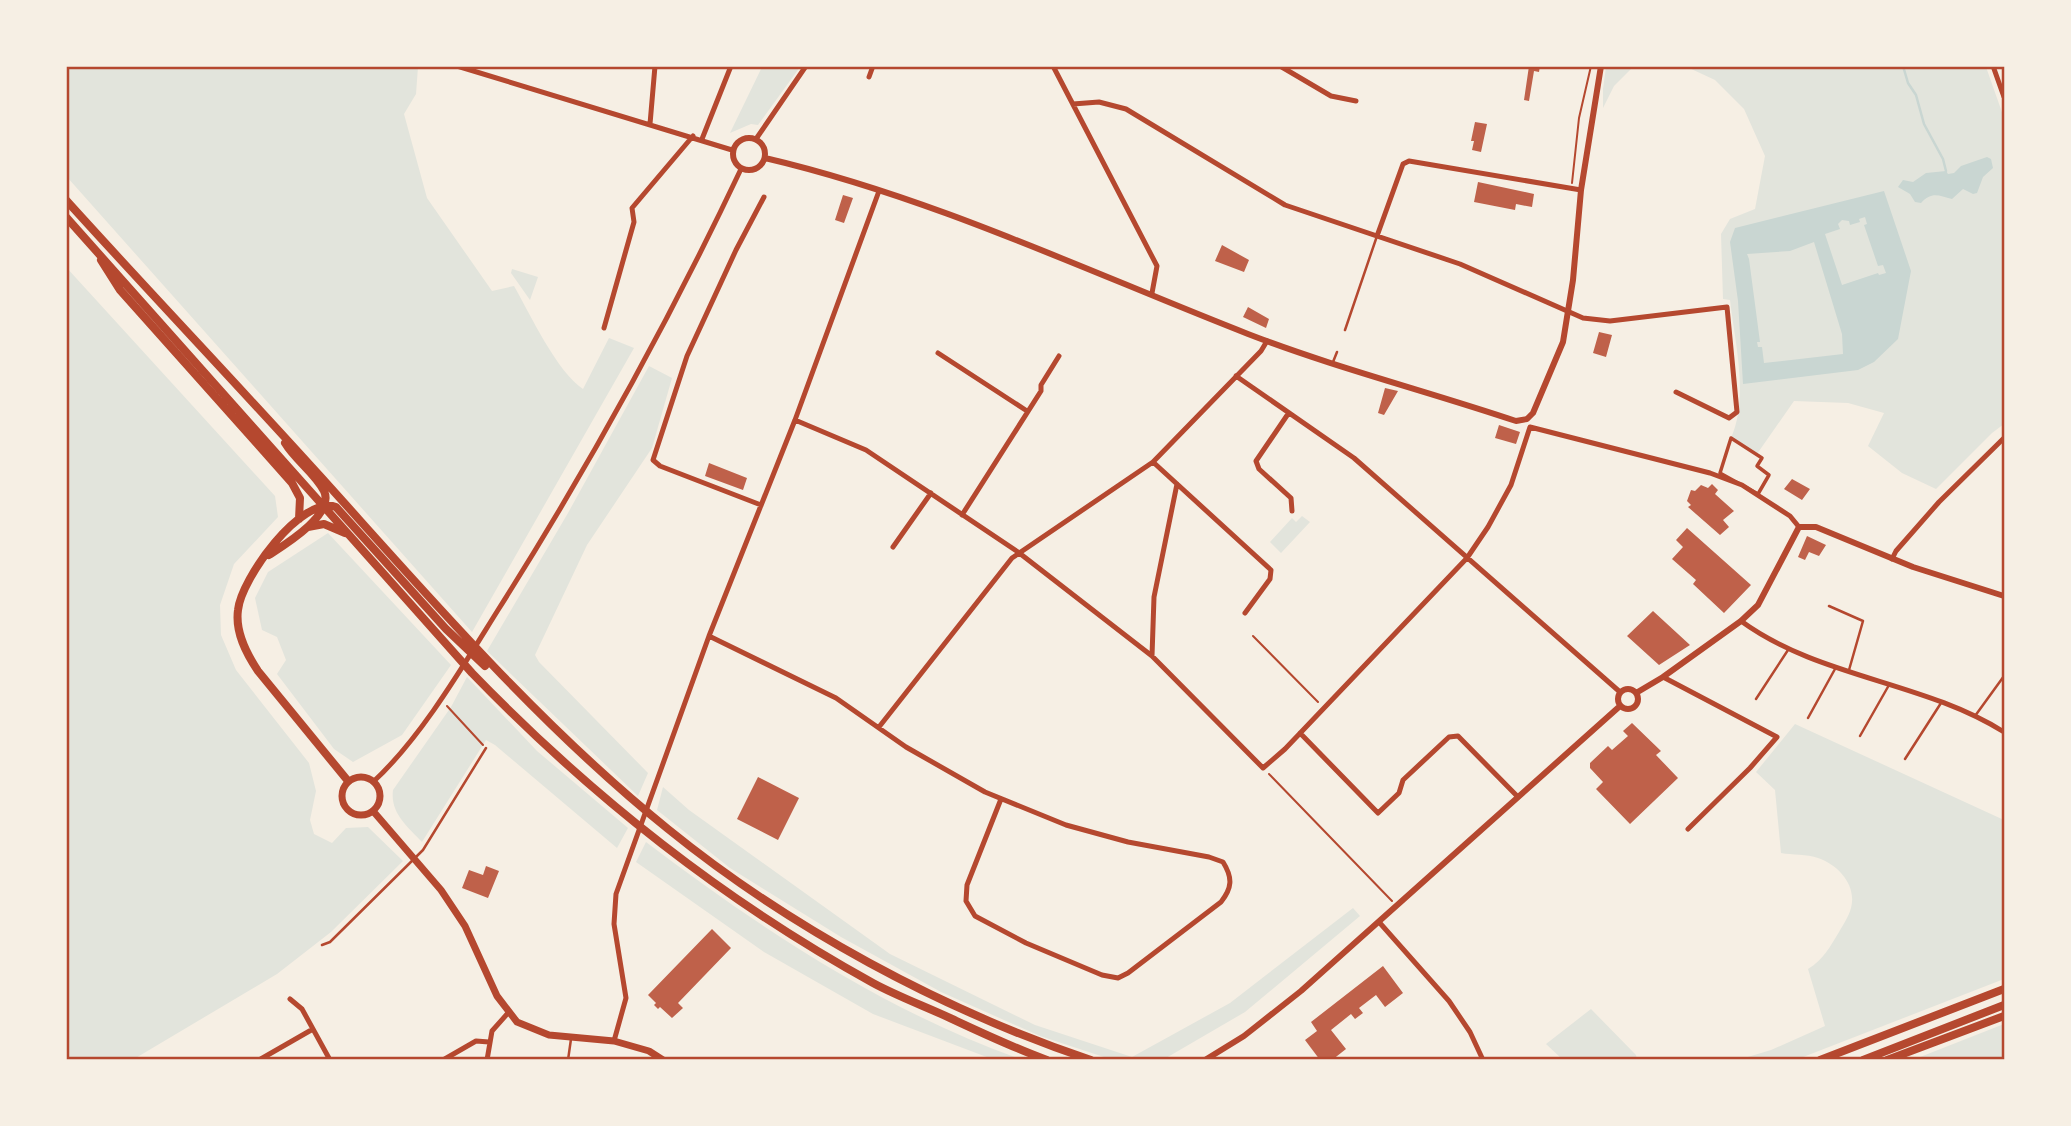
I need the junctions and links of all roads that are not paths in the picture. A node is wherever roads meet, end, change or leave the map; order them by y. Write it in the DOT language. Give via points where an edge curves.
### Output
graph roads {
  1 [pos="457,66"];
  2 [pos="655,66"];
  3 [pos="731,66"];
  4 [pos="806,66"];
  5 [pos="873,66"];
  6 [pos="1053,66"];
  7 [pos="1280,66"];
  8 [pos="1601,66"];
  9 [pos="1993,66"];
  10 [pos="869,77"];
  11 [pos="2004,97"];
  12 [pos="1356,101"];
  13 [pos="1073,104"];
  14 [pos="650,124"];
  15 [pos="693,136"];
  16 [pos="702,139"];
  17 [pos="756,139"];
  18 [pos="732,150"];
  19 [pos="765,158"];
  20 [pos="741,169"];
  21 [pos="1581,190"];
  22 [pos="879,191"];
  23 [pos="764,197"];
  24 [pos="66,200"];
  25 [pos="66,217"];
  26 [pos="1377,236"];
  27 [pos="94,248"];
  28 [pos="1152,293"];
  29 [pos="1568,311"];
  30 [pos="604,328"];
  31 [pos="1345,330"];
  32 [pos="1267,341"];
  33 [pos="937,352"];
  34 [pos="1337,352"];
  35 [pos="1059,356"];
  36 [pos="1332,364"];
  37 [pos="1236,376"];
  38 [pos="1676,392"];
  39 [pos="1027,411"];
  40 [pos="1288,414"];
  41 [pos="1527,419"];
  42 [pos="795,420"];
  43 [pos="1530,427"];
  44 [pos="277,428"];
  45 [pos="2004,438"];
  46 [pos="1762,458"];
  47 [pos="1153,462"];
  48 [pos="1177,484"];
  49 [pos="931,493"];
  50 [pos="324,505"];
  51 [pos="761,505"];
  52 [pos="1292,511"];
  53 [pos="962,515"];
  54 [pos="299,519"];
  55 [pos="1799,527"];
  56 [pos="305,528"];
  57 [pos="350,535"];
  58 [pos="893,547"];
  59 [pos="1018,552"];
  60 [pos="266,556"];
  61 [pos="1467,558"];
  62 [pos="1892,559"];
  63 [pos="2004,596"];
  64 [pos="1829,606"];
  65 [pos="1245,613"];
  66 [pos="1741,621"];
  67 [pos="709,636"];
  68 [pos="1788,650"];
  69 [pos="1152,656"];
  70 [pos="1837,666"];
  71 [pos="1849,670"];
  72 [pos="2004,676"];
  73 [pos="1663,677"];
  74 [pos="1889,685"];
  75 [pos="1620,692"];
  76 [pos="1636,694"];
  77 [pos="1756,699"];
  78 [pos="530,704"];
  79 [pos="1941,704"];
  80 [pos="1620,706"];
  81 [pos="1975,716"];
  82 [pos="1808,718"];
  83 [pos="879,727"];
  84 [pos="2004,732"];
  85 [pos="1300,733"];
  86 [pos="1860,736"];
  87 [pos="486,748"];
  88 [pos="1905,759"];
  89 [pos="348,781"];
  90 [pos="373,782"];
  91 [pos="1518,797"];
  92 [pos="1001,799"];
  93 [pos="373,811"];
  94 [pos="1688,829"];
  95 [pos="415,859"];
  96 [pos="1379,922"];
  97 [pos="322,944"];
  98 [pos="2004,989"];
  99 [pos="290,999"];
  100 [pos="2004,1005"];
  101 [pos="508,1013"];
  102 [pos="2004,1016"];
  103 [pos="313,1029"];
  104 [pos="571,1036"];
  105 [pos="614,1041"];
  106 [pos="489,1042"];
  107 [pos="259,1059"];
  108 [pos="330,1059"];
  109 [pos="443,1059"];
  110 [pos="487,1059"];
  111 [pos="568,1059"];
  112 [pos="663,1059"];
  113 [pos="1047,1059"];
  114 [pos="1091,1059"];
  115 [pos="1205,1059"];
  116 [pos="1483,1059"];
  117 [pos="1820,1059"];
  118 [pos="1863,1059"];
  119 [pos="1887,1059"];
  1 -- 14 [label="street"];
  2 -- 14 [label="street"];
  3 -- 16 [label="street"];
  4 -- 17 [label="street"];
  5 -- 10 [label="street"];
  6 -- 13 [label="street"];
  7 -- 12 [label="street" via="1331,96"];
  8 -- 21 [label="street"];
  9 -- 11 [label="street"];
  13 -- 26 [label="street" via="1099,102 1126,109 1285,205"];
  13 -- 28 [label="street" via="1157,266"];
  14 -- 15 [label="street"];
  15 -- 16 [label="street"];
  15 -- 30 [label="street" via="632,208 634,222"];
  16 -- 18 [label="street"];
  17 -- 18 [label="street" via="740,140"];
  17 -- 19 [label="street" via="764,147"];
  18 -- 20 [label="street"];
  19 -- 20 [label="street" via="755,169"];
  19 -- 22 [label="street"];
  20 -- 90 [label="street" via="601,440 451,682 399,756"];
  21 -- 26 [label="street" via="1409,161 1403,164"];
  21 -- 29 [label="street"];
  22 -- 28 [label="street"];
  22 -- 42 [label="street"];
  23 -- 51 [label="street" via="687,356 653,460"];
  24 -- 44 [label="main road"];
  25 -- 27 [label="main road"];
  26 -- 29 [label="street" via="1460,264"];
  26 -- 31 [label="lane"];
  27 -- 50 [label="main road"];
  27 -- 54 [label="main road" via="120,290 296,488"];
  28 -- 32 [label="street"];
  29 -- 38 [label="street" via="1610,321 1727,307 1737,412 1729,418"];
  29 -- 41 [label="street" via="1563,342"];
  32 -- 36 [label="street"];
  32 -- 37 [label="street"];
  33 -- 39 [label="street"];
  34 -- 36 [label="lane"];
  35 -- 39 [label="street"];
  36 -- 41 [label="street" via="1516,421"];
  37 -- 40 [label="street"];
  37 -- 47 [label="street"];
  39 -- 53 [label="street"];
  40 -- 52 [label="street" via="1256,461 1291,498"];
  40 -- 61 [label="street" via="1354,458"];
  41 -- 43 [label="street"];
  42 -- 49 [label="street" via="866,450"];
  42 -- 51 [label="street"];
  43 -- 55 [label="street" via="1710,472 1742,485 1790,516"];
  43 -- 61 [label="street" via="1500,508"];
  44 -- 50 [label="main road" via="324,492"];
  44 -- 78 [label="main road"];
  45 -- 62 [label="street" via="1939,502"];
  46 -- 46 [label="street" via="1757,466 1769,475 1758,494 1720,473 1731,438"];
  47 -- 48 [label="street"];
  47 -- 59 [label="street"];
  48 -- 65 [label="street" via="1271,570 1270,579"];
  48 -- 69 [label="street" via="1154,597"];
  49 -- 53 [label="street"];
  49 -- 58 [label="street"];
  50 -- 54 [label="main road"];
  50 -- 56 [label="main road"];
  50 -- 57 [label="main road"];
  50 -- 78 [label="main road" via="339,509 455,639"];
  51 -- 67 [label="street"];
  53 -- 59 [label="street"];
  54 -- 60 [label="main road"];
  55 -- 62 [label="street" via="1816,527"];
  55 -- 66 [label="street" via="1763,596"];
  56 -- 57 [label="main road" via="329,525"];
  56 -- 60 [label="main road"];
  57 -- 113 [label="main road" via="507,709 673,852 732,896 874,984"];
  59 -- 69 [label="street"];
  59 -- 83 [label="street"];
  60 -- 89 [label="main road" via="248,579 239,603 242,641 258,671"];
  61 -- 75 [label="street"];
  61 -- 85 [label="street"];
  62 -- 63 [label="street"];
  64 -- 71 [label="lane" via="1863,621"];
  66 -- 68 [label="street"];
  66 -- 73 [label="street"];
  67 -- 83 [label="street" via="836,698"];
  67 -- 105 [label="street" via="616,894 614,924 626,998"];
  68 -- 70 [label="street"];
  68 -- 77 [label="lane"];
  69 -- 85 [label="street" via="1263,768"];
  70 -- 71 [label="street"];
  70 -- 82 [label="lane"];
  71 -- 74 [label="street"];
  72 -- 81 [label="lane"];
  73 -- 76 [label="street"];
  73 -- 94 [label="street" via="1777,737"];
  74 -- 79 [label="street"];
  74 -- 86 [label="lane"];
  75 -- 76 [label="street" via="1630,689"];
  75 -- 80 [label="street"];
  76 -- 80 [label="street" via="1633,709"];
  78 -- 114 [label="main road" via="668,830 781,910 907,982 1035,1041"];
  79 -- 81 [label="street"];
  79 -- 88 [label="lane"];
  80 -- 91 [label="street"];
  81 -- 84 [label="street"];
  83 -- 92 [label="street" via="906,747"];
  85 -- 91 [label="street" via="1378,813 1399,793 1403,780 1449,737 1458,736"];
  87 -- 95 [label="lane"];
  89 -- 90 [label="main road" via="361,777"];
  89 -- 93 [label="main road" via="341,795 345,808 361,816"];
  90 -- 93 [label="main road" via="380,796"];
  91 -- 96 [label="street"];
  92 -- 92 [label="street" via="1066,825 1223,862 1231,880 1230,891 1128,972 1118,978 1102,975 985,922 966,901 967,885"];
  93 -- 95 [label="main road"];
  95 -- 97 [label="lane" via="330,942"];
  95 -- 101 [label="main road" via="465,926"];
  96 -- 115 [label="street" via="1244,1036"];
  96 -- 116 [label="street" via="1449,1001"];
  98 -- 117 [label="main road"];
  99 -- 103 [label="street"];
  100 -- 118 [label="main road"];
  101 -- 104 [label="main road" via="529,1028"];
  101 -- 106 [label="street" via="492,1031"];
  102 -- 119 [label="main road"];
  103 -- 107 [label="street"];
  103 -- 108 [label="street"];
  104 -- 105 [label="main road"];
  104 -- 111 [label="lane"];
  105 -- 112 [label="main road"];
  106 -- 109 [label="street" via="476,1041"];
  106 -- 110 [label="street"];
}
